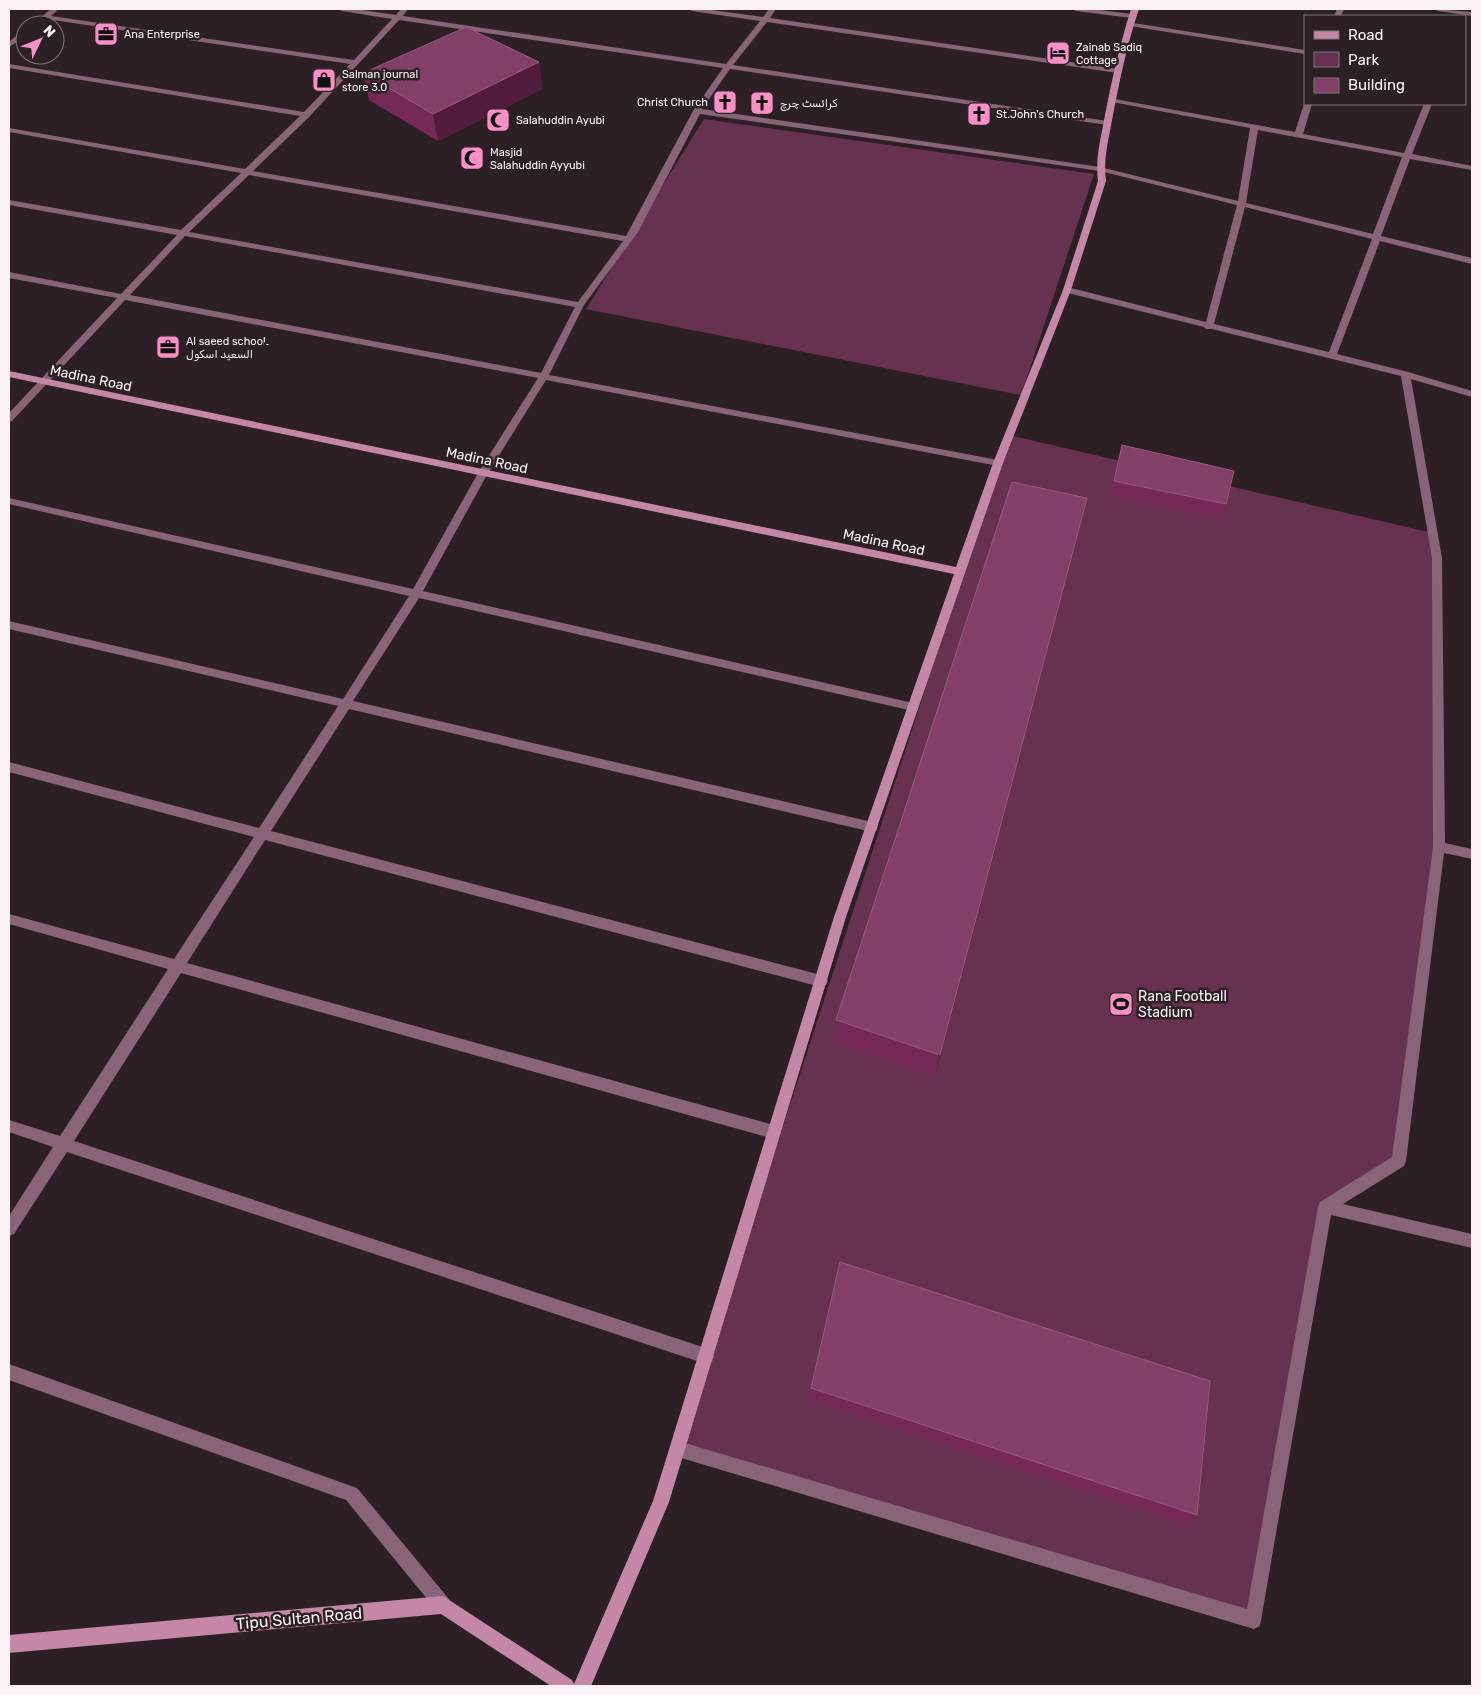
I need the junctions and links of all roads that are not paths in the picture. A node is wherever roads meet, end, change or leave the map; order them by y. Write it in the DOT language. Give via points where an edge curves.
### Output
graph roads {
  1 [pos="342,9"];
  2 [pos="404,9"];
  3 [pos="692,9"];
  4 [pos="773,9"];
  5 [pos="1076,9"];
  6 [pos="1438,9"];
  7 [pos="1468,13"];
  8 [pos="1132,16"];
  9 [pos="397,17"];
  10 [pos="65,20"];
  11 [pos="766,20"];
  12 [pos="1304,52"];
  13 [pos="355,62"];
  14 [pos="9,66"];
  15 [pos="728,66"];
  16 [pos="1118,71"];
  17 [pos="1112,100"];
  18 [pos="1308,105"];
  19 [pos="1428,105"];
  20 [pos="697,110"];
  21 [pos="306,115"];
  22 [pos="1107,123"];
  23 [pos="1254,127"];
  24 [pos="9,130"];
  25 [pos="1298,136"];
  26 [pos="1407,156"];
  27 [pos="1472,168"];
  28 [pos="1100,169"];
  29 [pos="245,172"];
  30 [pos="9,202"];
  31 [pos="1242,204"];
  32 [pos="182,234"];
  33 [pos="1376,238"];
  34 [pos="627,240"];
  35 [pos="1472,261"];
  36 [pos="9,275"];
  37 [pos="1067,290"];
  38 [pos="124,297"];
  39 [pos="580,305"];
  40 [pos="1209,327"];
  41 [pos="1332,356"];
  42 [pos="9,374"];
  43 [pos="1405,374"];
  44 [pos="544,376"];
  45 [pos="44,382"];
  46 [pos="1472,394"];
  47 [pos="9,419"];
  48 [pos="998,463"];
  49 [pos="483,473"];
  50 [pos="9,500"];
  51 [pos="960,572"];
  52 [pos="416,594"];
  53 [pos="9,625"];
  54 [pos="345,704"];
  55 [pos="913,707"];
  56 [pos="9,767"];
  57 [pos="872,827"];
  58 [pos="262,833"];
  59 [pos="1440,847"];
  60 [pos="1472,854"];
  61 [pos="9,919"];
  62 [pos="177,966"];
  63 [pos="821,981"];
  64 [pos="9,1126"];
  65 [pos="774,1132"];
  66 [pos="64,1144"];
  67 [pos="1325,1207"];
  68 [pos="9,1229"];
  69 [pos="1472,1241"];
  70 [pos="706,1356"];
  71 [pos="9,1372"];
  72 [pos="678,1450"];
  73 [pos="443,1605"];
  74 [pos="9,1644"];
  75 [pos="566,1686"];
  76 [pos="582,1686"];
  1 -- 9 [label="street"];
  2 -- 9 [label="street"];
  3 -- 11 [label="street"];
  4 -- 11 [label="street"];
  5 -- 8 [label="street"];
  6 -- 7 [label="street"];
  8 -- 12 [label="street"];
  8 -- 16 [label="main road"];
  9 -- 13 [label="street"];
  9 -- 15 [label="street"];
  10 -- 13 [label="street"];
  11 -- 15 [label="street"];
  11 -- 16 [label="street"];
  13 -- 21 [label="street"];
  14 -- 21 [label="street"];
  15 -- 20 [label="street"];
  15 -- 22 [label="street"];
  16 -- 17 [label="main road"];
  17 -- 22 [label="main road"];
  17 -- 23 [label="street"];
  18 -- 25 [label="street"];
  19 -- 26 [label="street"];
  20 -- 28 [label="street"];
  20 -- 34 [label="street"];
  21 -- 29 [label="street"];
  22 -- 28 [label="main road"];
  23 -- 25 [label="street"];
  23 -- 31 [label="street"];
  24 -- 29 [label="street"];
  25 -- 26 [label="street"];
  26 -- 27 [label="street"];
  26 -- 33 [label="street"];
  28 -- 31 [label="street"];
  28 -- 37 [label="main road" via="1102,181"];
  29 -- 32 [label="street"];
  29 -- 34 [label="street"];
  30 -- 32 [label="street"];
  31 -- 33 [label="street"];
  31 -- 40 [label="street"];
  32 -- 38 [label="street"];
  32 -- 39 [label="street"];
  33 -- 35 [label="street"];
  33 -- 41 [label="street"];
  34 -- 39 [label="street"];
  36 -- 38 [label="street"];
  37 -- 40 [label="street"];
  37 -- 48 [label="main road"];
  38 -- 44 [label="street"];
  38 -- 45 [label="street"];
  39 -- 44 [label="street"];
  40 -- 41 [label="street"];
  41 -- 43 [label="street"];
  42 -- 45 [label="main road, Madina Road"];
  43 -- 46 [label="street"];
  43 -- 59 [label="street" via="1437,558"];
  44 -- 48 [label="street"];
  44 -- 49 [label="street"];
  45 -- 47 [label="street"];
  45 -- 49 [label="main road, Madina Road"];
  48 -- 51 [label="main road"];
  49 -- 51 [label="main road, Madina Road"];
  49 -- 52 [label="street"];
  50 -- 52 [label="street"];
  51 -- 55 [label="main road"];
  52 -- 54 [label="street"];
  52 -- 55 [label="street"];
  53 -- 54 [label="street"];
  54 -- 57 [label="street"];
  54 -- 58 [label="street"];
  55 -- 57 [label="main road"];
  56 -- 58 [label="street"];
  57 -- 63 [label="main road"];
  58 -- 62 [label="street"];
  58 -- 63 [label="street"];
  59 -- 60 [label="street"];
  59 -- 67 [label="street" via="1399,1161"];
  61 -- 62 [label="street"];
  62 -- 65 [label="street"];
  62 -- 66 [label="street"];
  63 -- 65 [label="main road"];
  64 -- 66 [label="street"];
  65 -- 70 [label="main road"];
  66 -- 68 [label="street"];
  66 -- 70 [label="street"];
  67 -- 69 [label="street"];
  67 -- 72 [label="street" via="1254,1620"];
  70 -- 72 [label="main road"];
  71 -- 73 [label="street" via="351,1494"];
  72 -- 76 [label="main road" via="661,1502"];
  73 -- 74 [label="main road, Tipu Sultan Road"];
  73 -- 75 [label="main road"];
}
